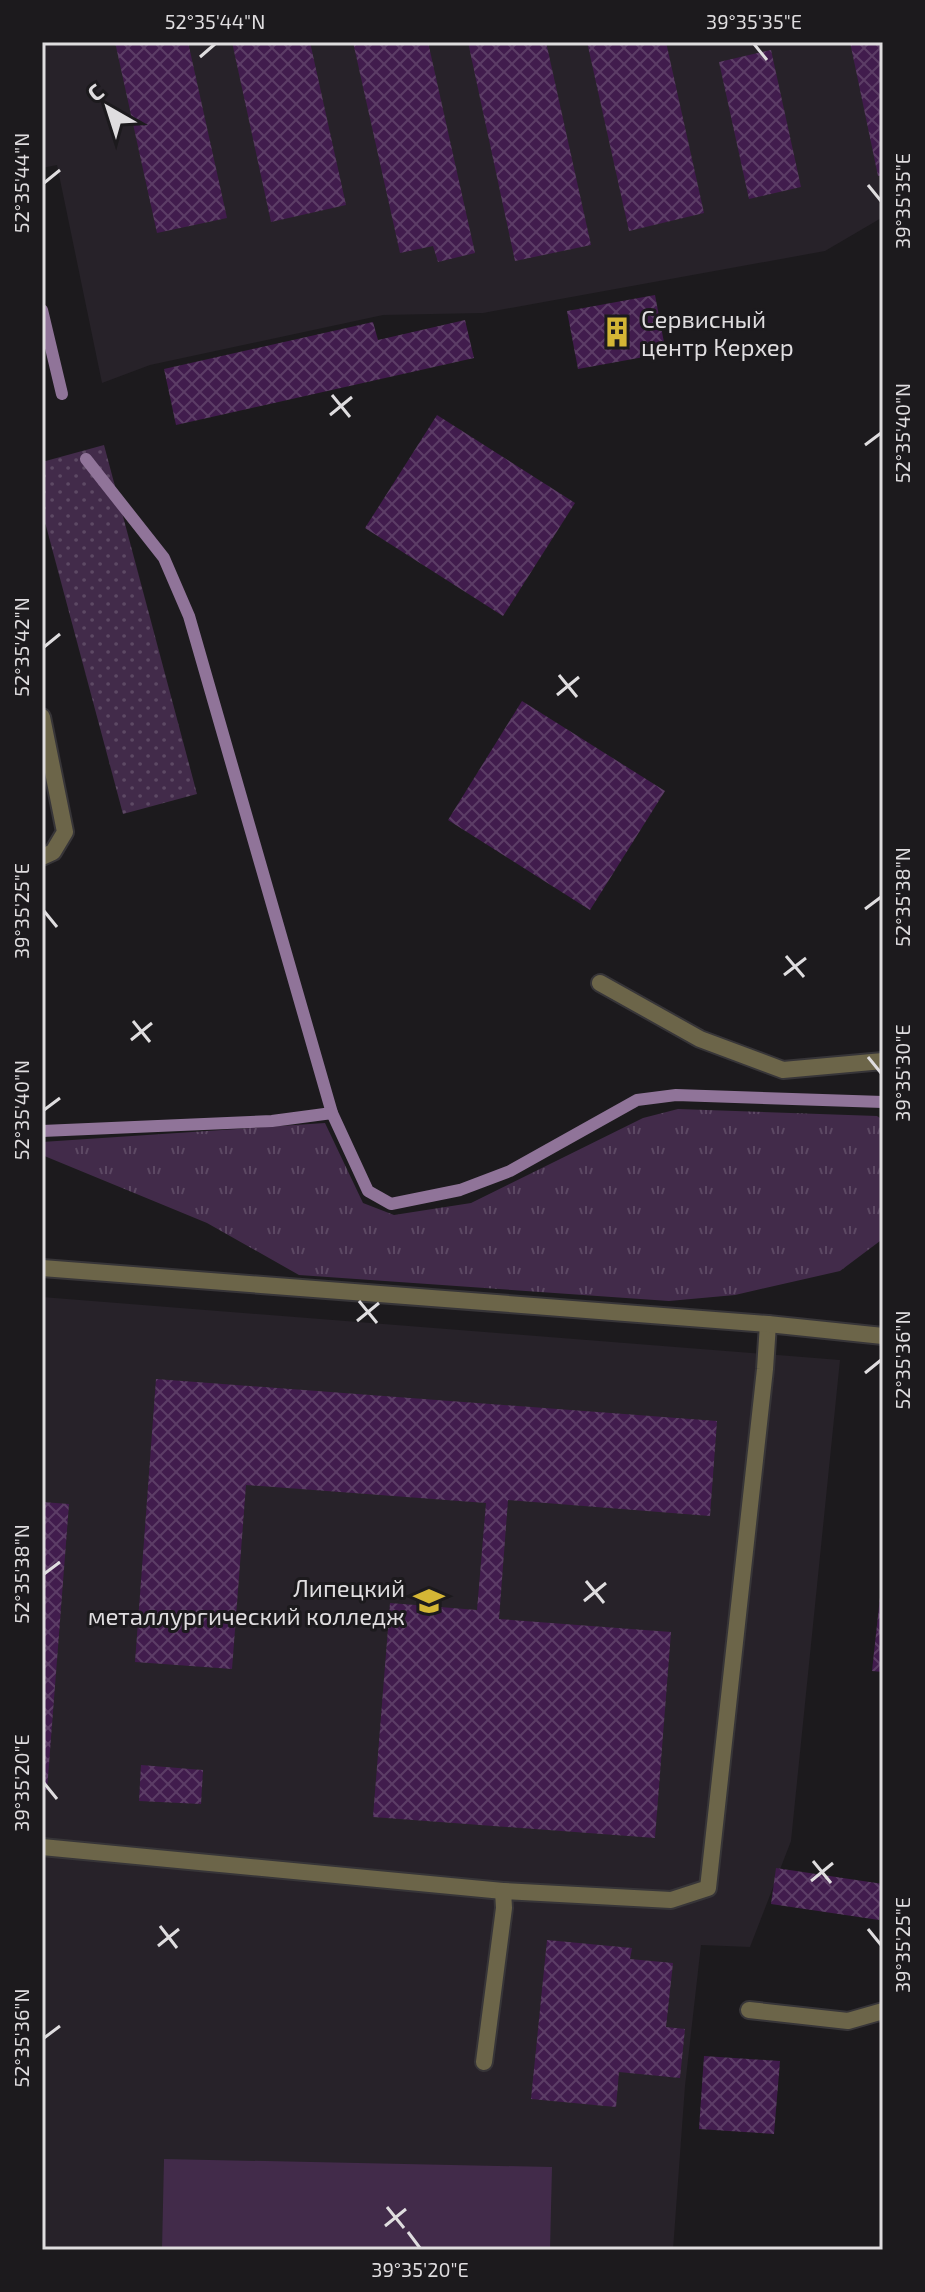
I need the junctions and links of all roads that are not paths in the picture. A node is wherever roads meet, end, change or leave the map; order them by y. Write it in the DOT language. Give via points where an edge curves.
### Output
graph roads {
  1 [pos="42,717"];
  2 [pos="42,857"];
  3 [pos="600,983"];
  4 [pos="883,1061"];
  5 [pos="42,1268"];
  6 [pos="768,1324"];
  7 [pos="883,1336"];
  8 [pos="42,1847"];
  9 [pos="503,1891"];
  10 [pos="749,2010"];
  11 [pos="883,2011"];
  12 [pos="484,2062"];
  1 -- 2 [label="street" via="65,832 53,852"];
  3 -- 4 [label="street" via="700,1039 783,1070"];
  5 -- 6 [label="street"];
  6 -- 7 [label="street"];
  6 -- 9 [label="street" via="708,1888 671,1900"];
  8 -- 9 [label="street"];
  9 -- 12 [label="street"];
  10 -- 11 [label="street" via="848,2021"];
}
